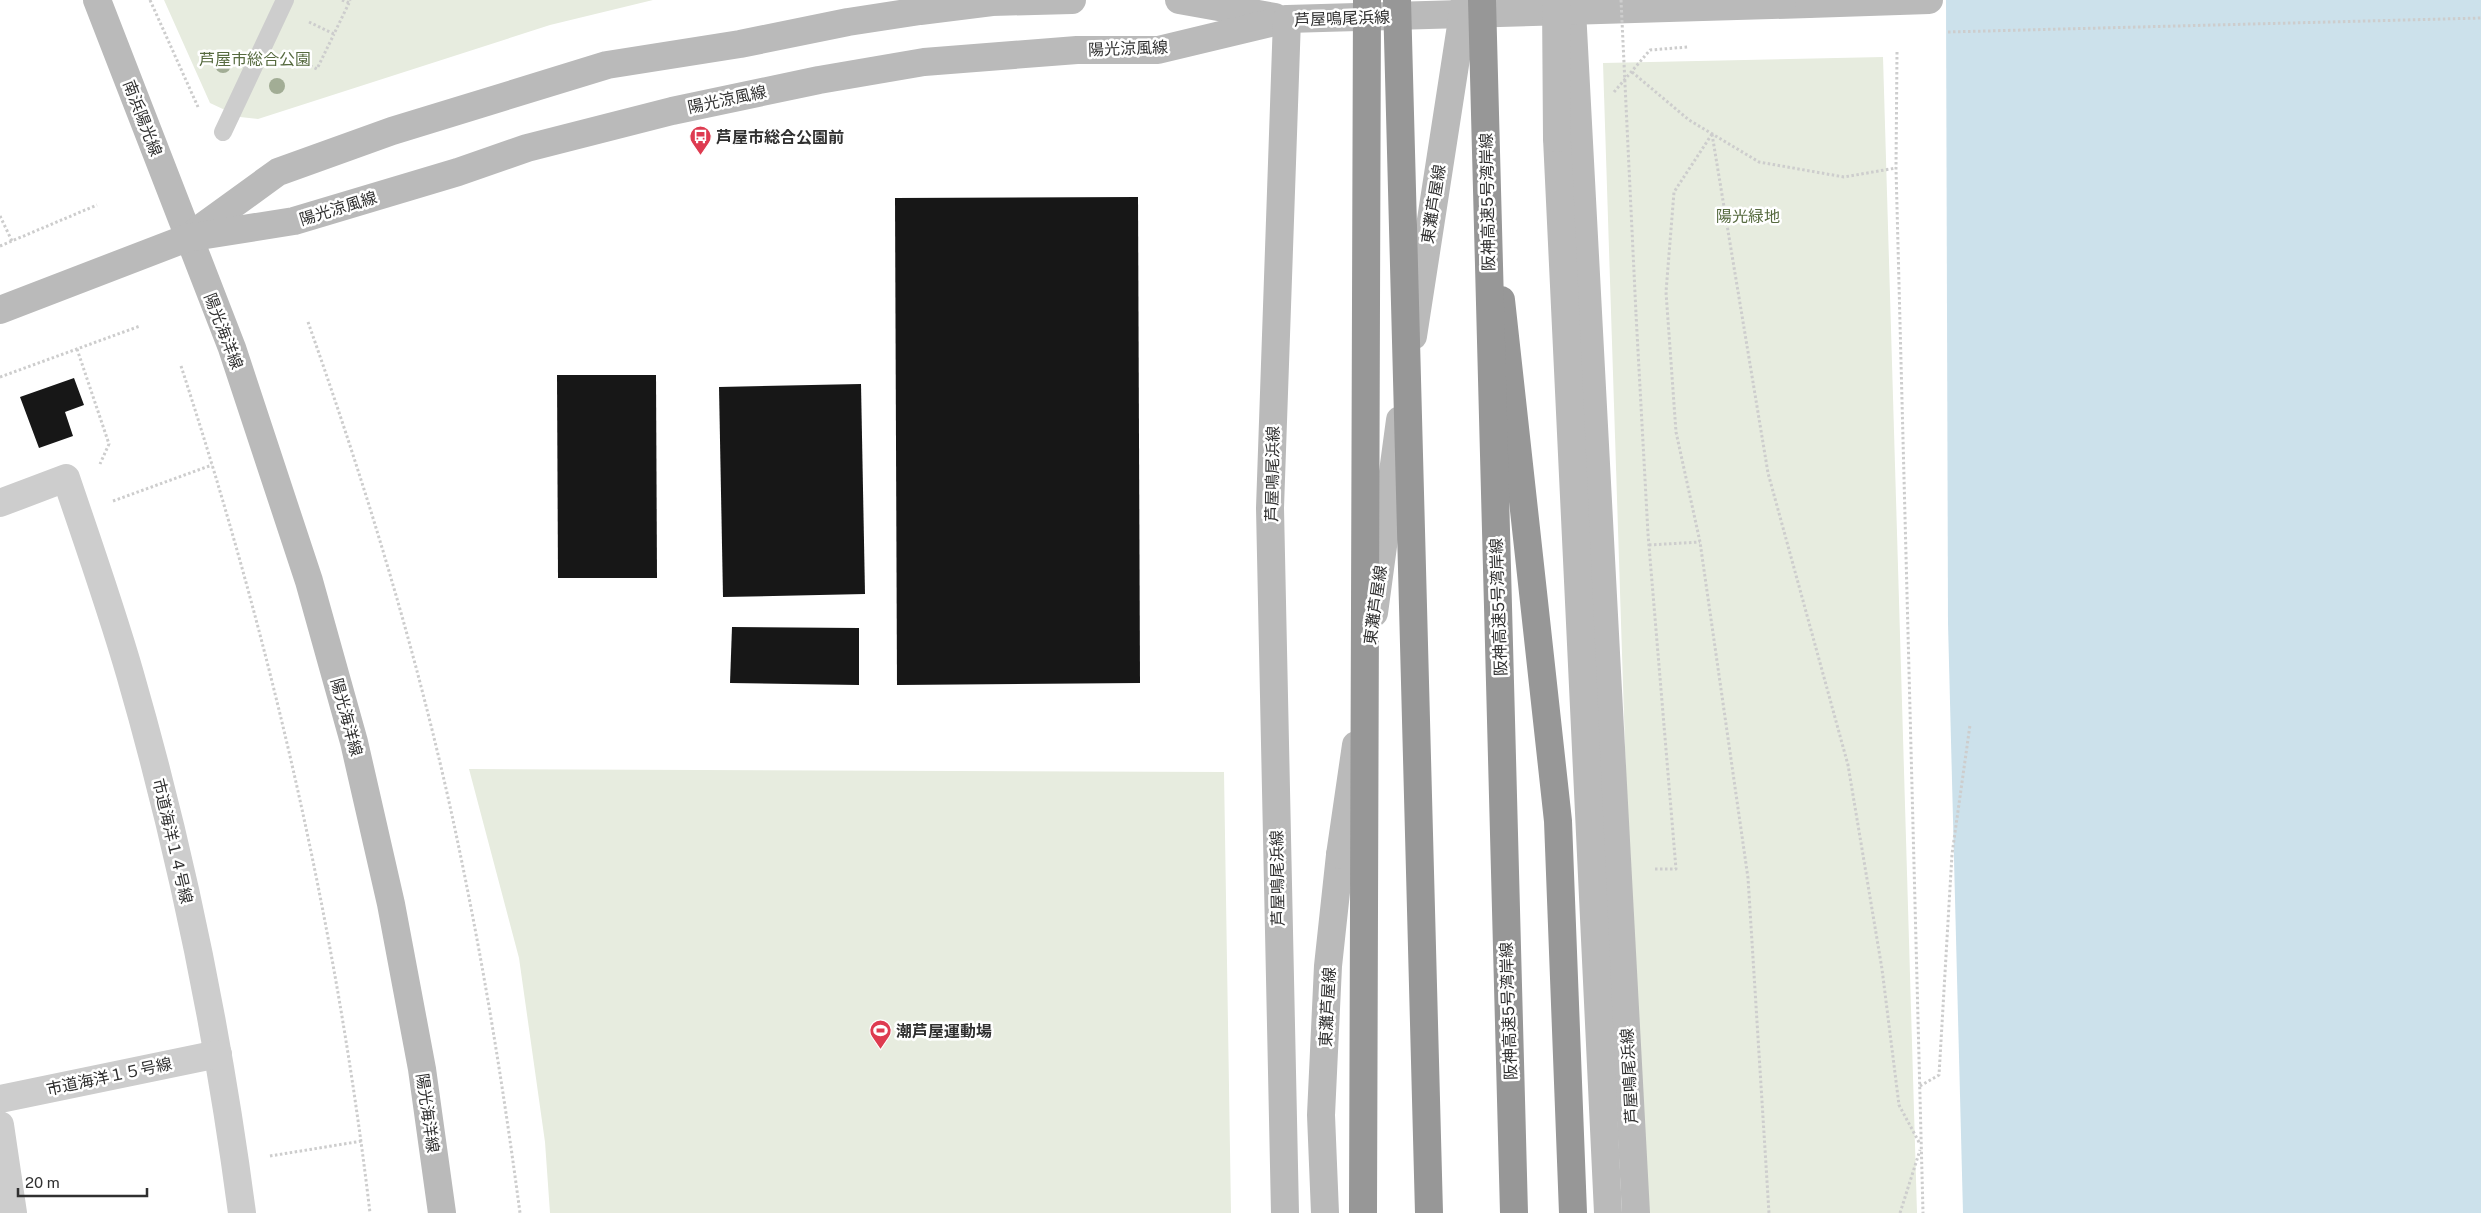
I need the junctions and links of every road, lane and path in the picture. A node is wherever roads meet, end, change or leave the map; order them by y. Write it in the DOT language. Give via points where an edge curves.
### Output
graph roads {
  1 [pos="97,0"];
  2 [pos="150,0"];
  3 [pos="342,0"];
  4 [pos="1072,0"];
  5 [pos="1179,0"];
  6 [pos="1367,0"];
  7 [pos="1397,0"];
  8 [pos="1465,0"];
  9 [pos="1482,0"];
  10 [pos="1621,0"];
  11 [pos="1929,0"];
  12 [pos="349,2"];
  13 [pos="283,5"];
  14 [pos="1564,5"];
  15 [pos="2481,18"];
  16 [pos="1287,19"];
  17 [pos="1938,32"];
  18 [pos="334,34"];
  19 [pos="264,44"];
  20 [pos="1897,52"];
  21 [pos="1632,72"];
  22 [pos="202,115"];
  23 [pos="223,132"];
  24 [pos="1712,134"];
  25 [pos="1486,164"];
  26 [pos="1896,168"];
  27 [pos="97,205"];
  28 [pos="0,216"];
  29 [pos="187,238"];
  30 [pos="12,241"];
  31 [pos="0,246"];
  32 [pos="0,310"];
  33 [pos="308,322"];
  34 [pos="140,326"];
  35 [pos="77,349"];
  36 [pos="180,366"];
  37 [pos="0,377"];
  38 [pos="212,465"];
  39 [pos="0,502"];
  40 [pos="78,514"];
  41 [pos="1700,542"];
  42 [pos="1649,545"];
  43 [pos="1970,725"];
  44 [pos="1649,869"];
  45 [pos="218,1054"];
  46 [pos="1920,1086"];
  47 [pos="0,1099"];
  48 [pos="0,1125"];
  49 [pos="362,1141"];
  50 [pos="1921,1146"];
  51 [pos="235,1162"];
  52 [pos="13,1213"];
  53 [pos="242,1213"];
  54 [pos="370,1213"];
  55 [pos="442,1213"];
  56 [pos="520,1213"];
  57 [pos="1285,1213"];
  58 [pos="1325,1213"];
  59 [pos="1364,1213"];
  60 [pos="1429,1213"];
  61 [pos="1514,1213"];
  62 [pos="1573,1213"];
  63 [pos="1608,1213"];
  64 [pos="1636,1213"];
  65 [pos="1769,1213"];
  66 [pos="1900,1213"];
  67 [pos="1923,1213"];
  1 -- 29 [label="main road, 南浜陽光線"];
  2 -- 22 [label="path"];
  3 -- 12 [label="path"];
  4 -- 29 [label="main road" via="992,2 920,11 607,65 392,131 278,172"];
  5 -- 16 [label="main road"];
  6 -- 59 [label="highway, bridge"];
  7 -- 60 [label="highway, bridge"];
  8 -- 58 [label="main road, 東灘芦屋線, bridge" via="1405,386 1340,854 1328,966 1322,1115"];
  9 -- 25 [label="highway, 阪神高速5号湾岸線, bridge"];
  10 -- 42 [label="path, bridge"];
  11 -- 14 [label="main road, 芦屋鳴尾浜線, bridge"];
  12 -- 18 [label="path"];
  13 -- 18 [label="path"];
  13 -- 19 [label="lane"];
  14 -- 16 [label="main road, 芦屋鳴尾浜線"];
  14 -- 63 [label="main road, bridge" via="1557,138"];
  14 -- 64 [label="main road, 芦屋鳴尾浜線" via="1610,709"];
  15 -- 17 [label="path, bridge"];
  16 -- 29 [label="main road, 陽光涼風線" via="1158,50 1077,50 924,62 819,80 672,111 527,148 294,221"];
  16 -- 57 [label="main road, 芦屋鳴尾浜線" via="1270,508"];
  18 -- 19 [label="path" via="317,69"];
  19 -- 23 [label="lane"];
  20 -- 26 [label="path"];
  21 -- 24 [label="path" via="1689,120"];
  24 -- 26 [label="path" via="1759,162 1844,177"];
  24 -- 41 [label="path" via="1674,192 1666,292 1676,432"];
  24 -- 50 [label="path" via="1768,473 1848,766 1882,969 1899,1105"];
  25 -- 61 [label="highway, 阪神高速5号湾岸線, bridge"];
  25 -- 62 [label="highway, bridge" via="1558,821"];
  26 -- 46 [label="path"];
  27 -- 30 [label="path"];
  28 -- 30 [label="path"];
  29 -- 32 [label="main road"];
  29 -- 55 [label="main road, 陽光海洋線" via="232,348 267,448 309,581 354,742 407,986"];
  30 -- 31 [label="path"];
  33 -- 56 [label="path" via="374,521 440,766 484,972"];
  34 -- 35 [label="path"];
  35 -- 37 [label="path"];
  35 -- 40 [label="path" via="109,444"];
  36 -- 38 [label="path"];
  38 -- 40 [label="path"];
  38 -- 49 [label="path" via="262,641 301,800 335,970"];
  39 -- 40 [label="street, 市道海洋１４号線" via="66,478"];
  40 -- 45 [label="street, 市道海洋１４号線" via="130,673 159,781 197,944"];
  41 -- 42 [label="path"];
  41 -- 65 [label="path" via="1748,878"];
  42 -- 44 [label="path" via="1676,869"];
  43 -- 46 [label="path" via="1952,854 1939,1075"];
  45 -- 47 [label="street, 市道海洋１５号線"];
  45 -- 51 [label="street, 市道海洋１４号線"];
  46 -- 50 [label="path"];
  48 -- 52 [label="street"];
  49 -- 51 [label="path"];
  49 -- 54 [label="path"];
  50 -- 66 [label="path"];
  50 -- 67 [label="path"];
  51 -- 53 [label="street, 市道海洋１４号線"];
}
